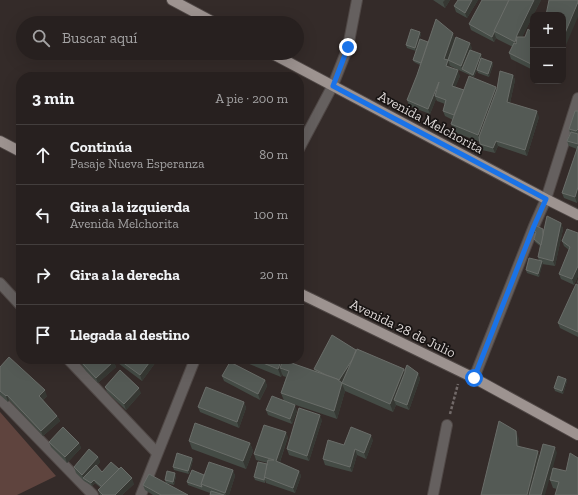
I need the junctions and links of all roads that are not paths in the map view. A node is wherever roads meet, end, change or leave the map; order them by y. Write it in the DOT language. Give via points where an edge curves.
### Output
graph roads {
  1 [pos="172,0"];
  2 [pos="357,0"];
  3 [pos="202,16"];
  4 [pos="284,60"];
  5 [pos="333,86"];
  6 [pos="578,98"];
  7 [pos="304,140"];
  8 [pos="0,141"];
  9 [pos="16,149"];
  10 [pos="546,199"];
  11 [pos="578,215"];
  12 [pos="0,283"];
  13 [pos="304,295"];
  14 [pos="16,301"];
  15 [pos="73,364"];
  16 [pos="193,364"];
  17 [pos="474,378"];
  18 [pos="0,399"];
  19 [pos="447,425"];
  20 [pos="578,436"];
  21 [pos="157,453"];
  22 [pos="93,495"];
  23 [pos="140,495"];
  24 [pos="433,495"];
  1 -- 3 [label="main road"];
  2 -- 5 [label="street" via="348,47"];
  4 -- 5 [label="main road, Avenida Melchorita"];
  5 -- 7 [label="street"];
  5 -- 10 [label="main road, Avenida Melchorita"];
  6 -- 10 [label="street"];
  8 -- 9 [label="main road"];
  10 -- 11 [label="main road, Avenida Melchorita"];
  10 -- 17 [label="street"];
  12 -- 14 [label="street"];
  13 -- 17 [label="main road, Avenida 28 de Julio"];
  15 -- 21 [label="street"];
  16 -- 21 [label="street"];
  17 -- 20 [label="main road, Avenida 28 de Julio"];
  18 -- 22 [label="street"];
  19 -- 24 [label="street"];
  21 -- 23 [label="street"];
}
